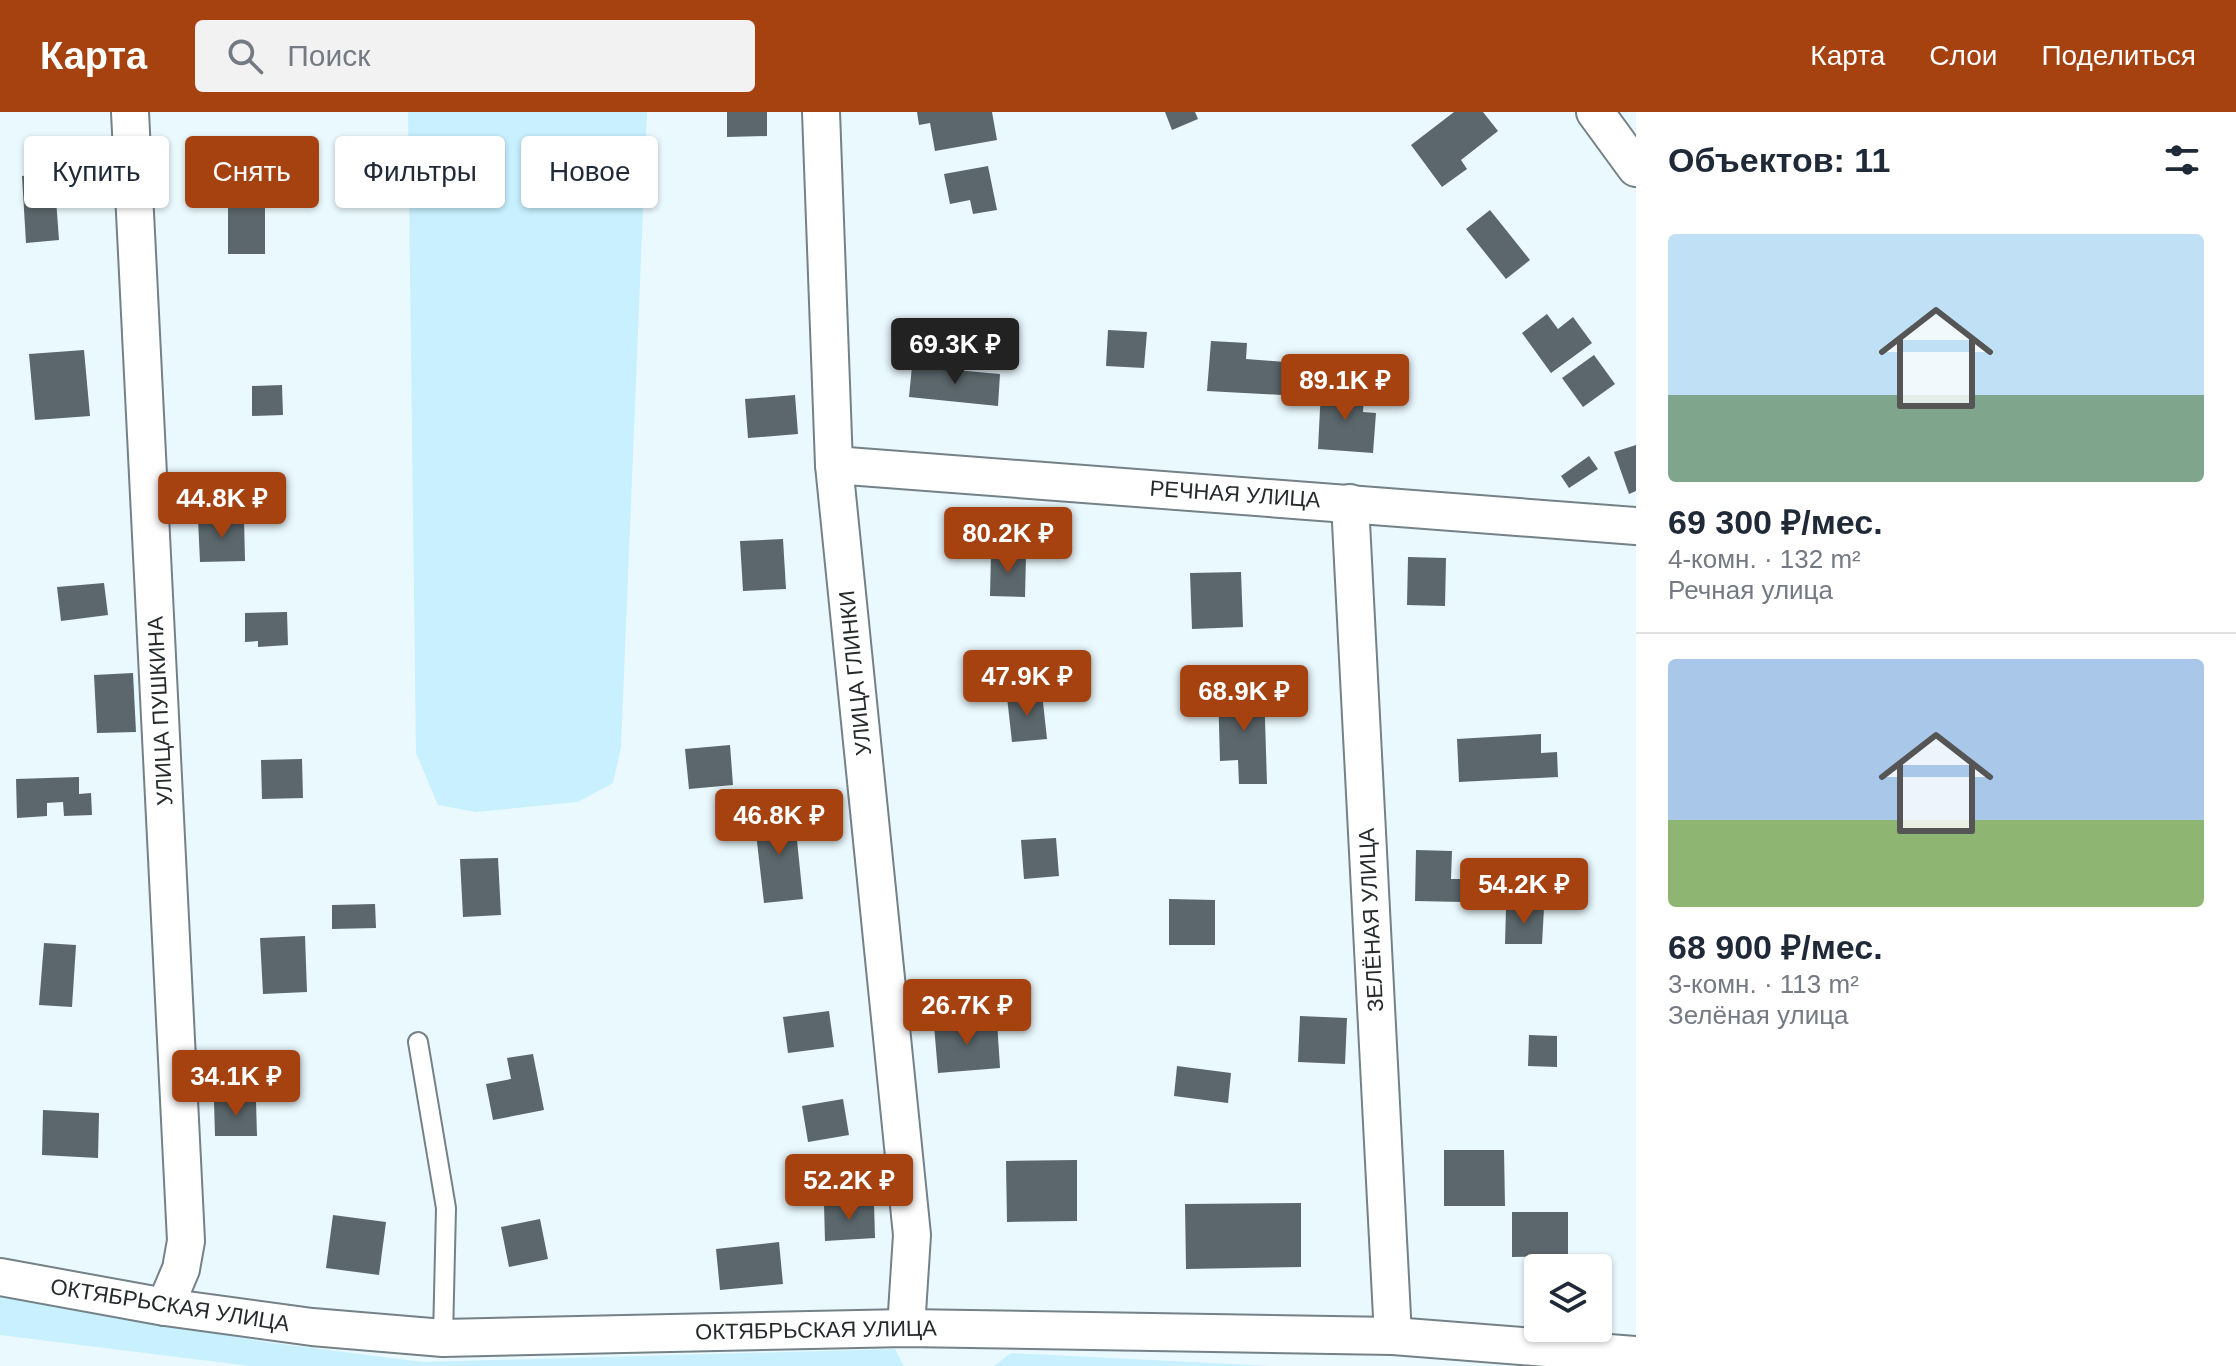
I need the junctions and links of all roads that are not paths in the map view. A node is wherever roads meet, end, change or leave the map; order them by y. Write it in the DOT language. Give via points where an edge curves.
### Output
graph roads {
  1 [pos="130,112"];
  2 [pos="821,112"];
  3 [pos="1595,112"];
  4 [pos="1636,168"];
  5 [pos="834,465"];
  6 [pos="1350,503"];
  7 [pos="1636,526"];
  8 [pos="418,1042"];
  9 [pos="0,1277"];
  10 [pos="165,1307"];
  11 [pos="906,1328"];
  12 [pos="1393,1336"];
  13 [pos="443,1338"];
  14 [pos="1636,1355"];
  1 -- 10 [label="street, УЛИЦА ПУШКИНА" via="186,1241"];
  2 -- 5 [label="street, УЛИЦА ГЛИНКИ"];
  3 -- 4 [label="street"];
  5 -- 6 [label="street, РЕЧНАЯ УЛИЦА"];
  5 -- 11 [label="street, УЛИЦА ГЛИНКИ" via="912,1235"];
  6 -- 7 [label="street, РЕЧНАЯ УЛИЦА"];
  6 -- 12 [label="street, ЗЕЛЁНАЯ УЛИЦА"];
  8 -- 13 [label="lane" via="446,1208"];
  9 -- 10 [label="street, ОКТЯБРЬСКАЯ УЛИЦА"];
  10 -- 13 [label="street, ОКТЯБРЬСКАЯ УЛИЦА"];
  11 -- 12 [label="street, ОКТЯБРЬСКАЯ УЛИЦА"];
  11 -- 13 [label="street, ОКТЯБРЬСКАЯ УЛИЦА"];
  12 -- 14 [label="street, ОКТЯБРЬСКАЯ УЛИЦА"];
}
